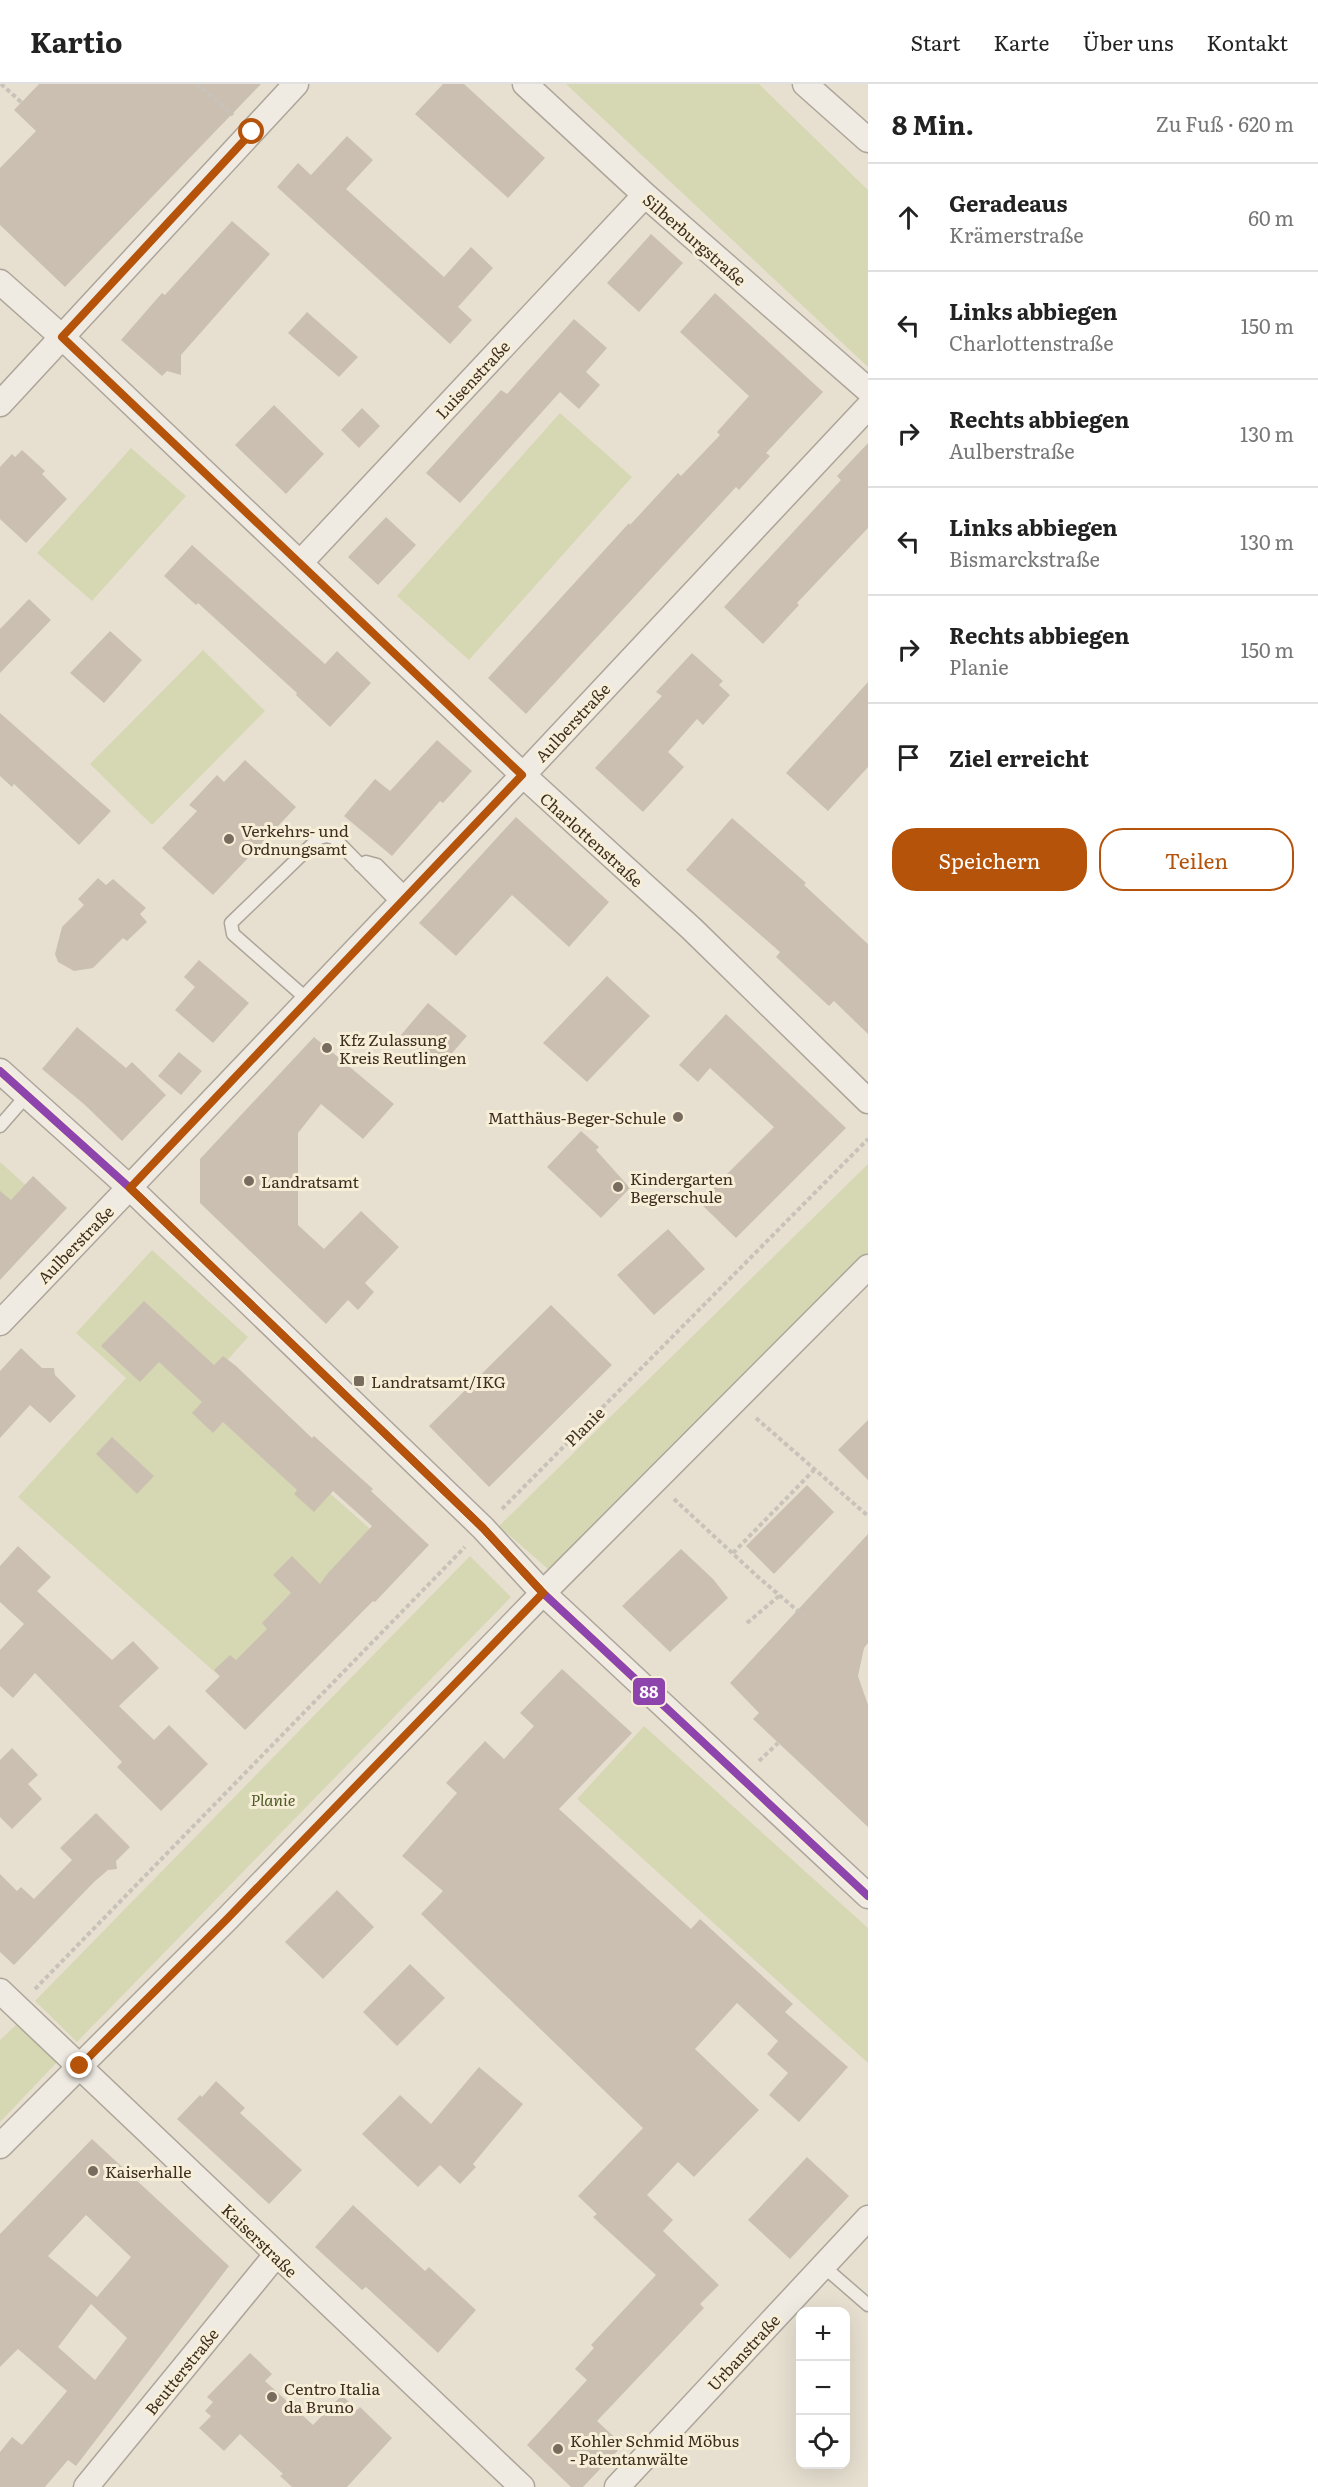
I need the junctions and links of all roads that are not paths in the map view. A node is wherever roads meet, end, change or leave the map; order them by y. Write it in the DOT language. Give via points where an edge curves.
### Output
graph roads {
  1 [pos="296,84"];
  2 [pos="525,84"];
  3 [pos="805,84"];
  4 [pos="868,140"];
  5 [pos="645,195"];
  6 [pos="0,282"];
  7 [pos="62,337"];
  8 [pos="868,390"];
  9 [pos="0,404"];
  10 [pos="868,407"];
  11 [pos="300,562"];
  12 [pos="522,775"];
  13 [pos="403,900"];
  14 [pos="308,1000"];
  15 [pos="0,1071"];
  16 [pos="27,1095"];
  17 [pos="868,1101"];
  18 [pos="0,1126"];
  19 [pos="130,1188"];
  20 [pos="868,1267"];
  21 [pos="0,1323"];
  22 [pos="543,1593"];
  23 [pos="868,1896"];
  24 [pos="0,1991"];
  25 [pos="80,2066"];
  26 [pos="0,2146"];
  27 [pos="868,2218"];
  28 [pos="276,2255"];
  29 [pos="823,2266"];
  30 [pos="868,2305"];
  31 [pos="86,2487"];
  32 [pos="522,2487"];
  33 [pos="617,2487"];
  1 -- 7 [label="street"];
  2 -- 5 [label="street, Silberburgstraße"];
  3 -- 4 [label="street"];
  5 -- 8 [label="street, Silberburgstraße"];
  5 -- 11 [label="street, Luisenstraße"];
  6 -- 7 [label="street, Charlottenstraße"];
  7 -- 9 [label="street"];
  7 -- 11 [label="street, Charlottenstraße"];
  10 -- 12 [label="street, Aulberstraße"];
  11 -- 12 [label="street, Charlottenstraße"];
  12 -- 13 [label="street, Aulberstraße"];
  12 -- 17 [label="street, Charlottenstraße" via="692,929"];
  13 -- 14 [label="street, Aulberstraße"];
  13 -- 14 [label="lane" via="327,836 319,838 231,923 232,934"];
  14 -- 19 [label="street, Aulberstraße"];
  15 -- 16 [label="street"];
  16 -- 18 [label="lane"];
  16 -- 19 [label="street"];
  19 -- 21 [label="street, Aulberstraße"];
  19 -- 22 [label="street" via="483,1528"];
  20 -- 22 [label="street"];
  22 -- 23 [label="street"];
  22 -- 25 [label="street"];
  24 -- 25 [label="street, Kaiserstraße"];
  25 -- 26 [label="street"];
  25 -- 28 [label="street, Kaiserstraße"];
  27 -- 29 [label="street, Urbanstraße"];
  28 -- 31 [label="street, Beutterstraße"];
  28 -- 32 [label="street, Kaiserstraße"];
  29 -- 30 [label="lane"];
  29 -- 33 [label="street, Urbanstraße"];
}
